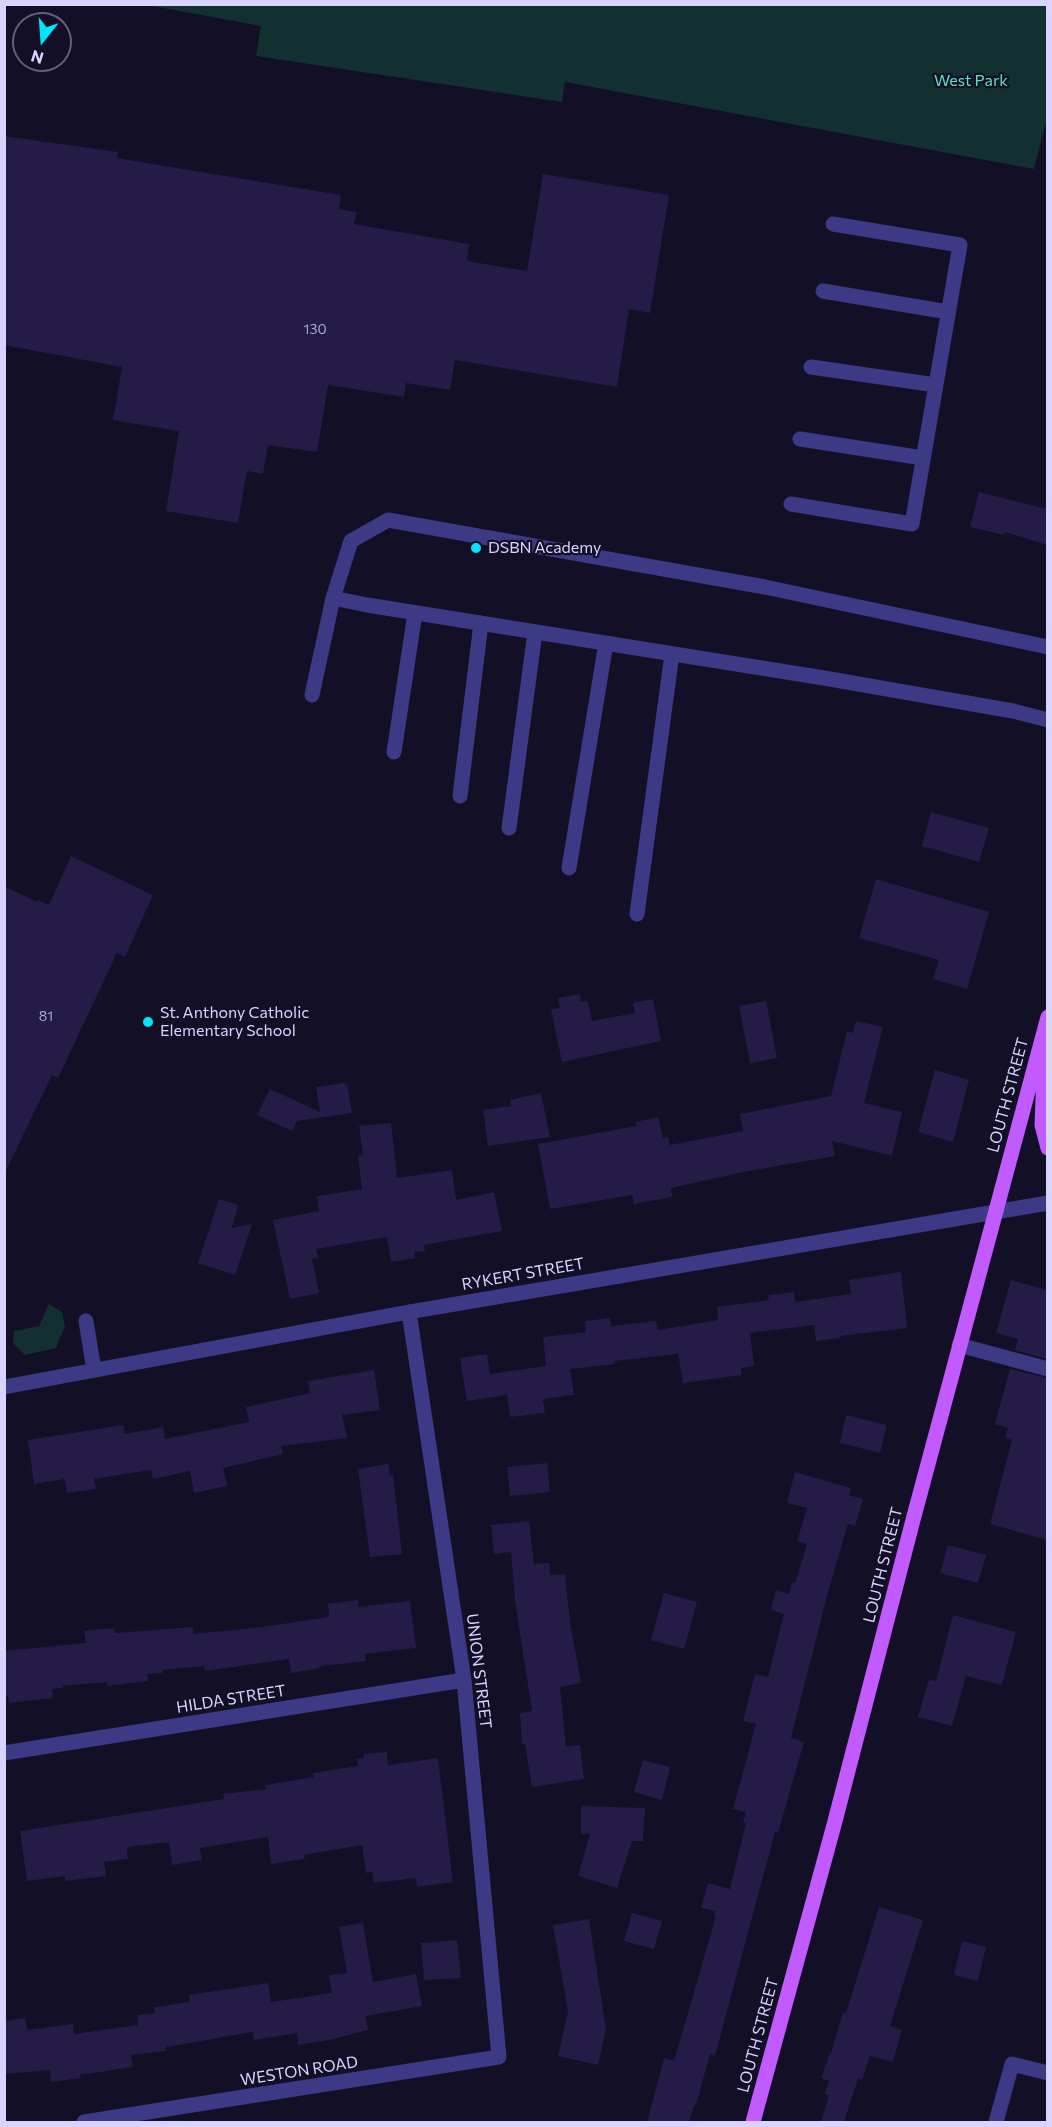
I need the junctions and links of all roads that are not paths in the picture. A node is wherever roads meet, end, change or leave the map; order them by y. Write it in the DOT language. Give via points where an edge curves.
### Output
graph roads {
  1 [pos="833,224"];
  2 [pos="823,291"];
  3 [pos="948,312"];
  4 [pos="811,367"];
  5 [pos="936,385"];
  6 [pos="800,439"];
  7 [pos="923,458"];
  8 [pos="791,504"];
  9 [pos="333,598"];
  10 [pos="415,613"];
  11 [pos="481,623"];
  12 [pos="536,632"];
  13 [pos="606,643"];
  14 [pos="1047,647"];
  15 [pos="672,654"];
  16 [pos="312,695"];
  17 [pos="1047,720"];
  18 [pos="394,752"];
  19 [pos="460,796"];
  20 [pos="509,828"];
  21 [pos="569,868"];
  22 [pos="637,914"];
  23 [pos="1047,1018"];
  24 [pos="1047,1148"];
  25 [pos="1047,1203"];
  26 [pos="995,1213"];
  27 [pos="410,1312"];
  28 [pos="86,1321"];
  29 [pos="959,1345"];
  30 [pos="1047,1369"];
  31 [pos="94,1370"];
  32 [pos="5,1382"];
  33 [pos="464,1680"];
  34 [pos="4,1753"];
  35 [pos="497,2037"];
  36 [pos="1047,2073"];
  37 [pos="84,2122"];
  38 [pos="753,2122"];
  39 [pos="996,2122"];
  1 -- 3 [label="street" via="960,245"];
  2 -- 3 [label="street"];
  3 -- 5 [label="street"];
  4 -- 5 [label="street"];
  5 -- 7 [label="street"];
  6 -- 7 [label="street"];
  7 -- 8 [label="street" via="912,524"];
  9 -- 10 [label="street"];
  9 -- 14 [label="street" via="351,541 388,520 765,587"];
  9 -- 16 [label="street"];
  10 -- 11 [label="street"];
  10 -- 18 [label="street"];
  11 -- 12 [label="street"];
  11 -- 19 [label="street"];
  12 -- 13 [label="street"];
  12 -- 20 [label="street"];
  13 -- 15 [label="street"];
  13 -- 21 [label="street"];
  15 -- 17 [label="street"];
  15 -- 22 [label="street"];
  23 -- 24 [label="main road" via="1042,1125"];
  23 -- 26 [label="main road, LOUTH STREET"];
  25 -- 26 [label="street, RYKERT STREET"];
  26 -- 27 [label="street, RYKERT STREET"];
  26 -- 29 [label="main road, LOUTH STREET"];
  27 -- 31 [label="street, RYKERT STREET"];
  27 -- 33 [label="street, UNION STREET"];
  28 -- 31 [label="street"];
  29 -- 30 [label="street"];
  29 -- 38 [label="main road, LOUTH STREET"];
  31 -- 32 [label="street, RYKERT STREET"];
  33 -- 34 [label="street, HILDA STREET"];
  33 -- 35 [label="street, UNION STREET"];
  35 -- 37 [label="street, WESTON ROAD" via="499,2057"];
  36 -- 39 [label="street" via="1012,2064"];
}
